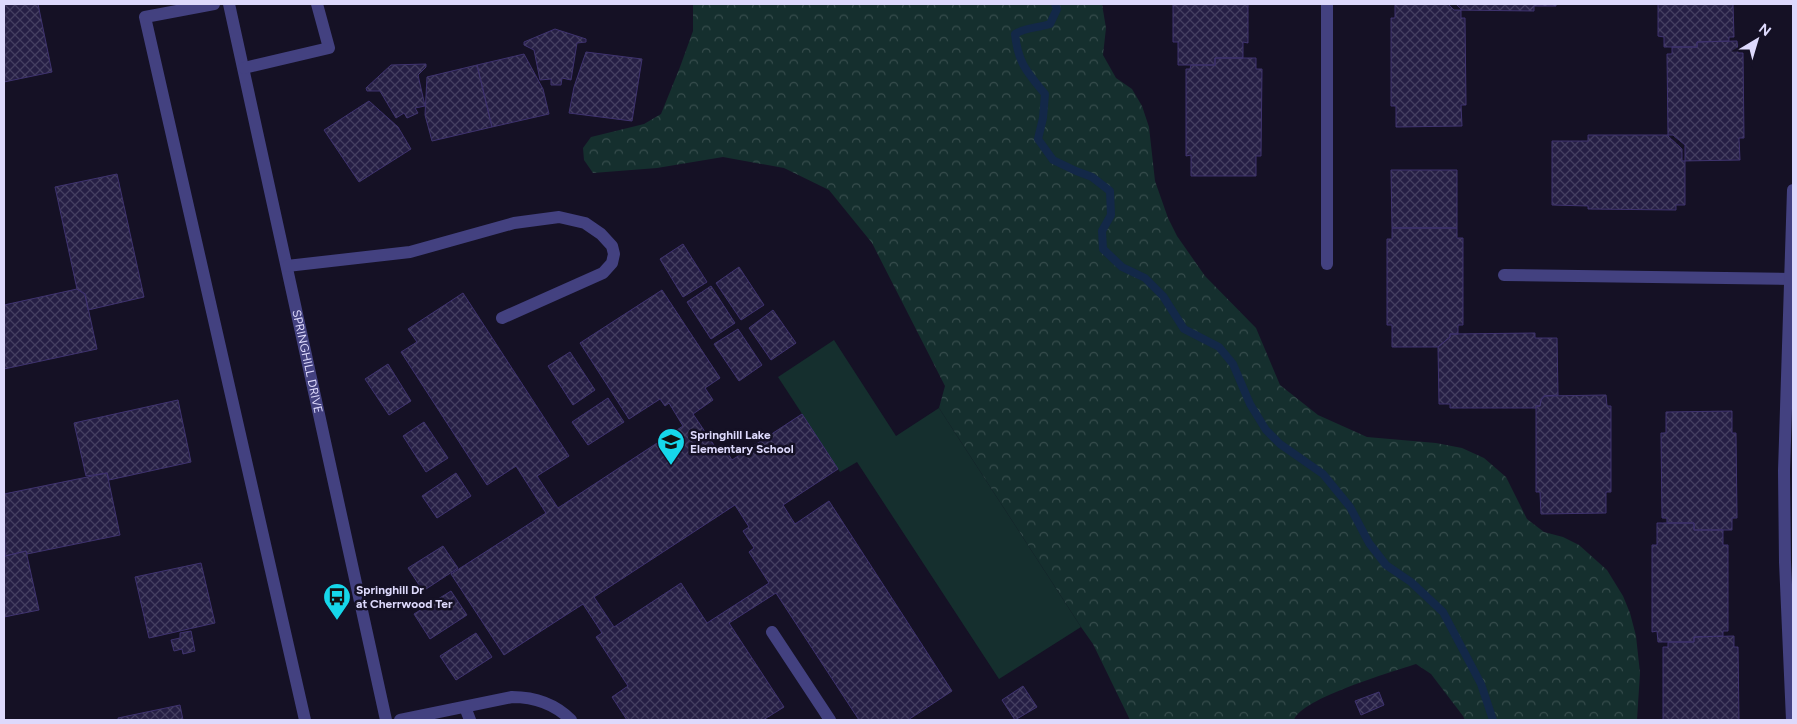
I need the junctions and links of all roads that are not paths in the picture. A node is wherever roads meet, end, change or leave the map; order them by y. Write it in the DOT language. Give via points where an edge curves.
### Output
graph roads {
  1 [pos="214,4"];
  2 [pos="229,4"];
  3 [pos="317,4"];
  4 [pos="1328,4"];
  5 [pos="244,68"];
  6 [pos="1793,190"];
  7 [pos="1327,264"];
  8 [pos="288,266"];
  9 [pos="1504,275"];
  10 [pos="1792,279"];
  11 [pos="502,318"];
  12 [pos="772,632"];
  13 [pos="465,707"];
  14 [pos="305,720"];
  15 [pos="386,720"];
  16 [pos="400,720"];
  17 [pos="470,720"];
  18 [pos="571,720"];
  19 [pos="830,720"];
  20 [pos="1792,720"];
  1 -- 14 [label="street" via="146,17"];
  2 -- 5 [label="street, SPRINGHILL DRIVE"];
  3 -- 5 [label="street" via="328,48"];
  4 -- 7 [label="street"];
  5 -- 8 [label="street, SPRINGHILL DRIVE"];
  6 -- 10 [label="street"];
  8 -- 11 [label="street" via="410,252 514,223 559,217 585,223 612,246 612,263 603,273"];
  8 -- 15 [label="street, SPRINGHILL DRIVE"];
  9 -- 10 [label="street"];
  10 -- 20 [label="street" via="1784,489"];
  12 -- 19 [label="street"];
  13 -- 16 [label="street"];
  13 -- 17 [label="street"];
  13 -- 18 [label="street" via="524,697 554,706"];
}
